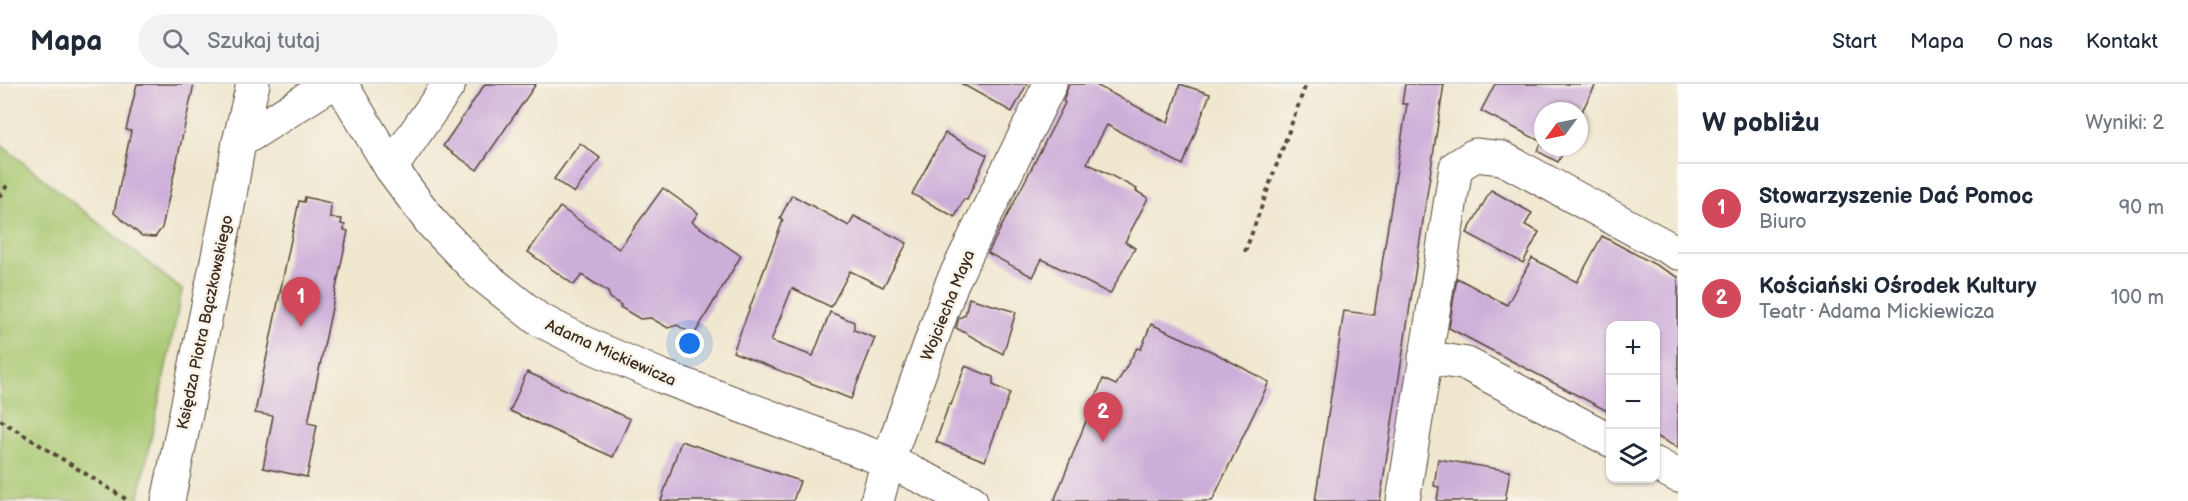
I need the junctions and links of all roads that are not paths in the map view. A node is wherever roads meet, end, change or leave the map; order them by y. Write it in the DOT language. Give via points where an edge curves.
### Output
graph roads {
  1 [pos="253,84"];
  2 [pos="331,84"];
  3 [pos="341,84"];
  4 [pos="449,84"];
  5 [pos="1050,84"];
  6 [pos="239,142"];
  7 [pos="391,168"];
  8 [pos="1678,253"];
  9 [pos="1425,357"];
  10 [pos="1606,437"];
  11 [pos="888,461"];
  12 [pos="1660,466"];
  13 [pos="1678,476"];
  14 [pos="168,501"];
  15 [pos="877,501"];
  16 [pos="971,501"];
  17 [pos="1403,501"];
  1 -- 6 [label="street, Księdza Piotra Bączkowskiego"];
  2 -- 6 [label="street"];
  3 -- 7 [label="street, Adama Mickiewicza"];
  4 -- 7 [label="street"];
  5 -- 11 [label="street, Wojciecha Maya" via="952,283"];
  6 -- 14 [label="street, Księdza Piotra Bączkowskiego"];
  7 -- 11 [label="street, Adama Mickiewicza" via="431,222 480,274 538,319 661,376"];
  8 -- 9 [label="street" via="1502,158 1475,155 1456,167"];
  9 -- 10 [label="street" via="1467,364"];
  9 -- 17 [label="street"];
  11 -- 15 [label="street, Wojciecha Maya"];
  11 -- 16 [label="street, Adama Mickiewicza"];
  12 -- 13 [label="street"];
}
